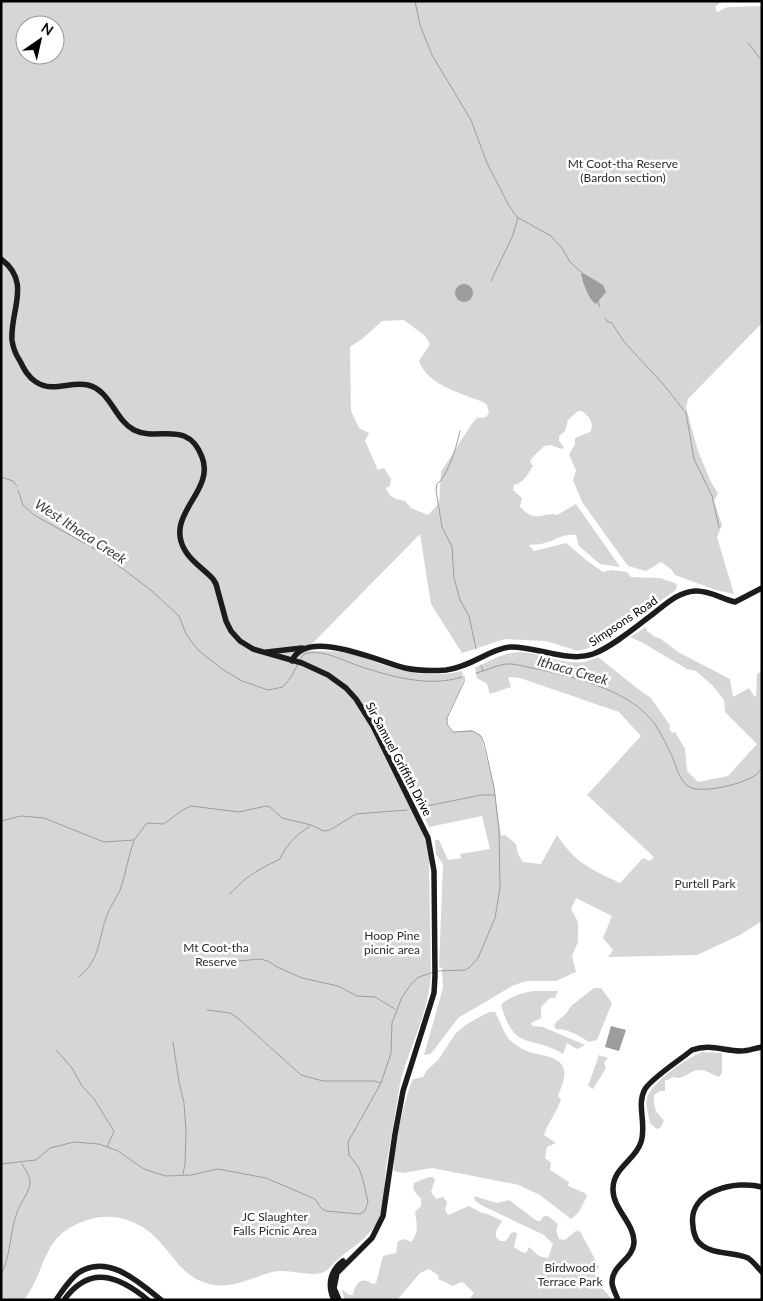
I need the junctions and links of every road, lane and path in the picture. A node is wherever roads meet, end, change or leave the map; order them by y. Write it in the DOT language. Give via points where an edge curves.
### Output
graph roads {
  1 [pos="1,259"];
  2 [pos="762,588"];
  3 [pos="304,648"];
  4 [pos="265,653"];
  5 [pos="297,662"];
  6 [pos="762,1047"];
  7 [pos="762,1187"];
  8 [pos="762,1272"];
  9 [pos="332,1290"];
  10 [pos="56,1300"];
  11 [pos="64,1300"];
  12 [pos="148,1300"];
  13 [pos="161,1300"];
  14 [pos="334,1300"];
  15 [pos="339,1300"];
  16 [pos="618,1300"];
  1 -- 4 [label="main road, Sir Samuel Griffith Drive" via="11,267 16,278 18,301 12,342 29,376 49,387 80,385 96,388 134,430 177,434 190,440 199,450 204,460 204,478 183,516 182,543 216,584 226,621 235,637"];
  2 -- 3 [label="main road, Simpsons Road" via="736,602 702,591 682,593 632,630 587,655 508,648 455,669 433,671 405,668 339,648"];
  3 -- 4 [label="main road, Simpsons Road"];
  3 -- 5 [label="main road" via="296,653"];
  4 -- 5 [label="main road, Sir Samuel Griffith Drive"];
  5 -- 9 [label="main road, Sir Samuel Griffith Drive" via="328,674 360,704 422,823 433,863 435,976 432,1004 403,1091 383,1216 372,1238 337,1273"];
  6 -- 16 [label="main road" via="741,1051 711,1046 698,1048 645,1089 641,1100 642,1140 637,1151 616,1175 613,1186 615,1202 632,1232 634,1244 613,1275 612,1284"];
  7 -- 8 [label="main road" via="742,1184 720,1189 699,1202 692,1220 698,1241 703,1246 748,1258"];
  9 -- 14 [label="main road"];
  9 -- 15 [label="main road"];
  10 -- 13 [label="main road" via="79,1273 102,1266 124,1272"];
  11 -- 12 [label="main road" via="70,1291 84,1282 109,1277 128,1285"];
}
